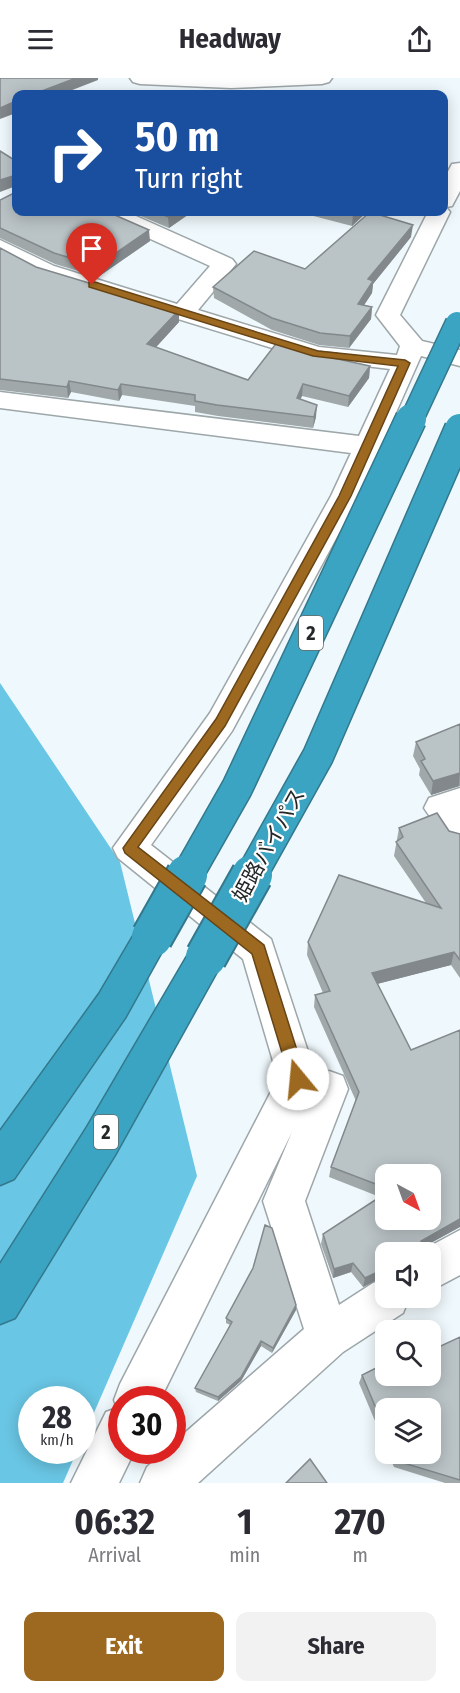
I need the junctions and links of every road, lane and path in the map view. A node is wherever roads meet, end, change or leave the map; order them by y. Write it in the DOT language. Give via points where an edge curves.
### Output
graph roads {
  1 [pos="140,78"];
  2 [pos="321,78"];
  3 [pos="460,169"];
  4 [pos="448,193"];
  5 [pos="119,216"];
  6 [pos="437,216"];
  7 [pos="0,247"];
  8 [pos="183,312"];
  9 [pos="459,320"];
  10 [pos="409,355"];
  11 [pos="460,358"];
  12 [pos="0,400"];
  13 [pos="460,429"];
  14 [pos="367,447"];
  15 [pos="460,801"];
  16 [pos="460,833"];
  17 [pos="112,1006"];
  18 [pos="329,1089"];
  19 [pos="0,1140"];
  20 [pos="0,1165"];
  21 [pos="460,1251"];
  22 [pos="441,1263"];
  23 [pos="0,1303"];
  24 [pos="375,1306"];
  25 [pos="328,1337"];
  26 [pos="143,1386"];
  27 [pos="108,1456"];
  28 [pos="94,1483"];
  29 [pos="163,1483"];
  1 -- 2 [label="street" via="231,82"];
  3 -- 4 [label="street"];
  5 -- 8 [label="street" via="224,264"];
  6 -- 10 [label="street" via="388,315"];
  7 -- 8 [label="street" via="46,271"];
  8 -- 10 [label="street" via="317,354"];
  9 -- 17 [label="highway, 2, bridge" via="237,788"];
  10 -- 11 [label="street"];
  10 -- 14 [label="street"];
  12 -- 14 [label="street"];
  13 -- 23 [label="highway, 姫路バイパス / 2, bridge" via="318,756 101,1141"];
  14 -- 26 [label="street" via="340,506 221,722 130,848 258,950 298,1079"];
  15 -- 16 [label="street" via="441,808"];
  17 -- 19 [label="highway"];
  17 -- 20 [label="highway, 2"];
  18 -- 25 [label="street" via="284,1201"];
  21 -- 22 [label="street"];
  24 -- 25 [label="street"];
  25 -- 29 [label="street"];
  27 -- 28 [label="street"];
}
